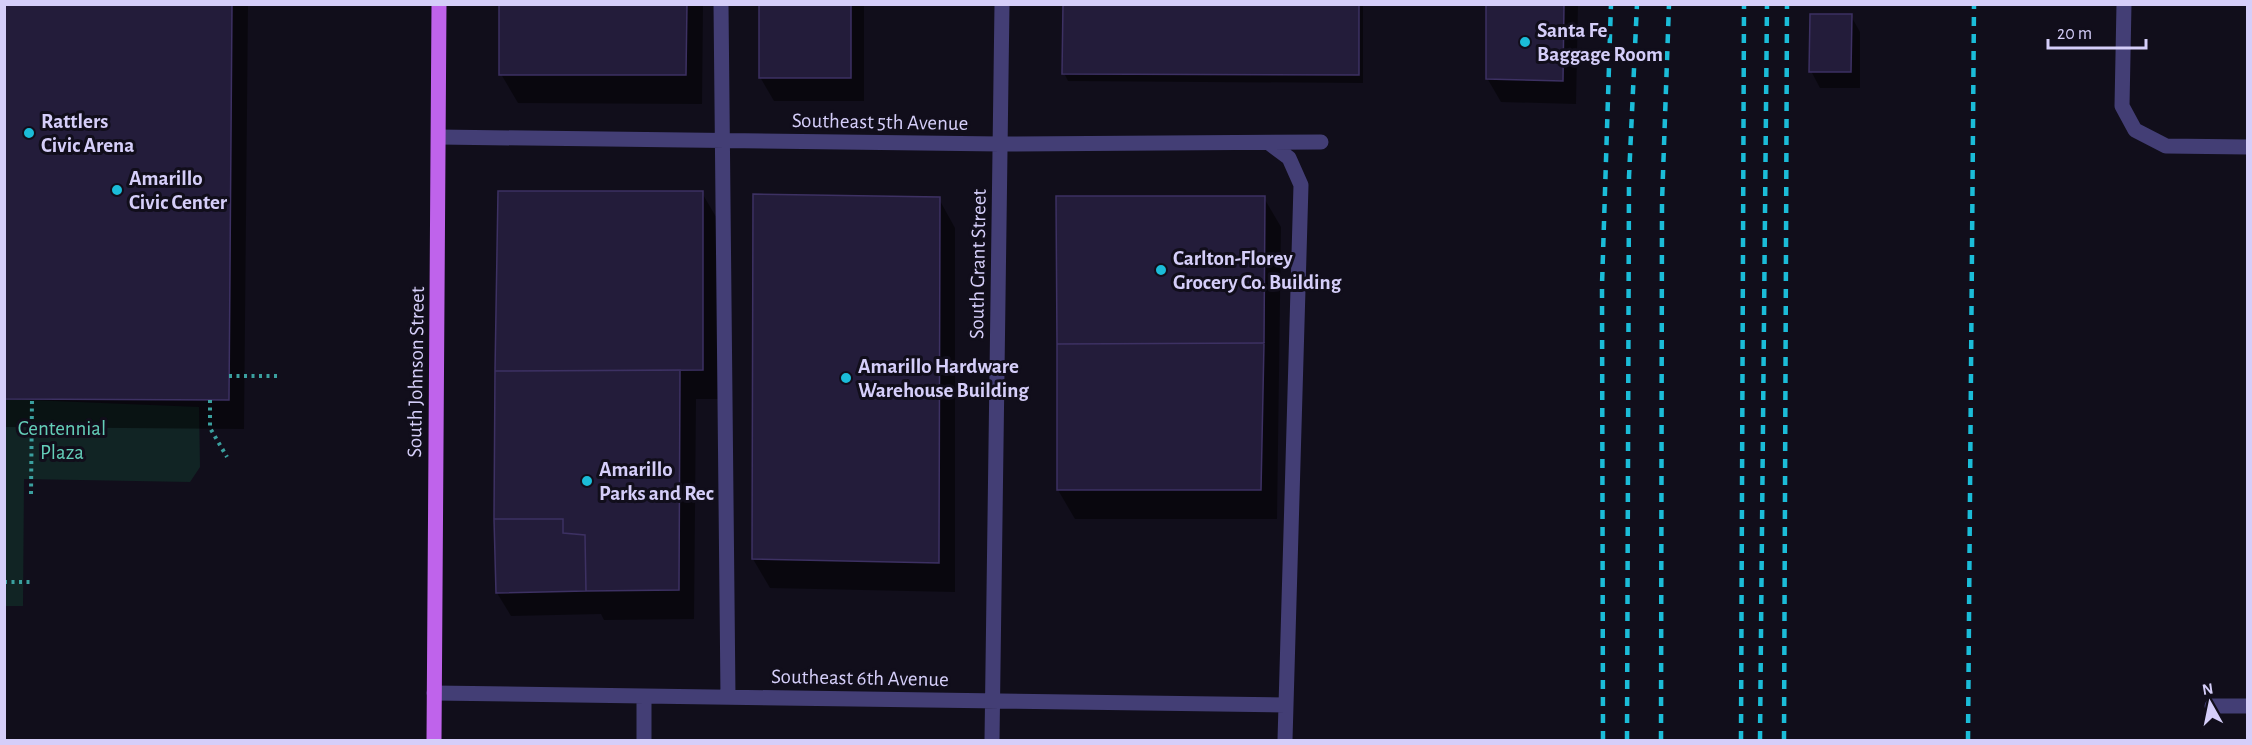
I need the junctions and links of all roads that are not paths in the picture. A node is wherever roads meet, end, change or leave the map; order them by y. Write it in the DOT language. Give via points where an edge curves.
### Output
graph roads {
  1 [pos="439,4"];
  2 [pos="722,4"];
  3 [pos="1002,4"];
  4 [pos="2124,4"];
  5 [pos="439,137"];
  6 [pos="721,141"];
  7 [pos="1269,142"];
  8 [pos="1321,142"];
  9 [pos="1000,144"];
  10 [pos="2247,147"];
  11 [pos="434,693"];
  12 [pos="645,696"];
  13 [pos="728,697"];
  14 [pos="992,702"];
  15 [pos="1285,705"];
  16 [pos="2212,706"];
  17 [pos="2247,706"];
  18 [pos="434,741"];
  19 [pos="644,741"];
  20 [pos="992,741"];
  21 [pos="1285,741"];
  1 -- 5 [label="main road, South Johnson Street"];
  2 -- 6 [label="street"];
  3 -- 9 [label="street, South Grant Street"];
  4 -- 10 [label="street" via="2122,106 2135,130 2166,146"];
  5 -- 6 [label="street, Southeast 5th Avenue"];
  5 -- 11 [label="main road, South Johnson Street"];
  6 -- 9 [label="street, Southeast 5th Avenue"];
  6 -- 13 [label="street"];
  7 -- 8 [label="street, Southeast 5th Avenue"];
  7 -- 9 [label="street, Southeast 5th Avenue"];
  7 -- 15 [label="street" via="1289,158 1301,185"];
  9 -- 14 [label="street, South Grant Street"];
  11 -- 12 [label="street, Southeast 6th Avenue"];
  11 -- 18 [label="main road, South Johnson Street"];
  12 -- 13 [label="street, Southeast 6th Avenue"];
  12 -- 19 [label="street"];
  13 -- 14 [label="street, Southeast 6th Avenue"];
  14 -- 15 [label="street, Southeast 6th Avenue"];
  14 -- 20 [label="street, South Grant Street"];
  15 -- 21 [label="street"];
  16 -- 17 [label="street"];
}
